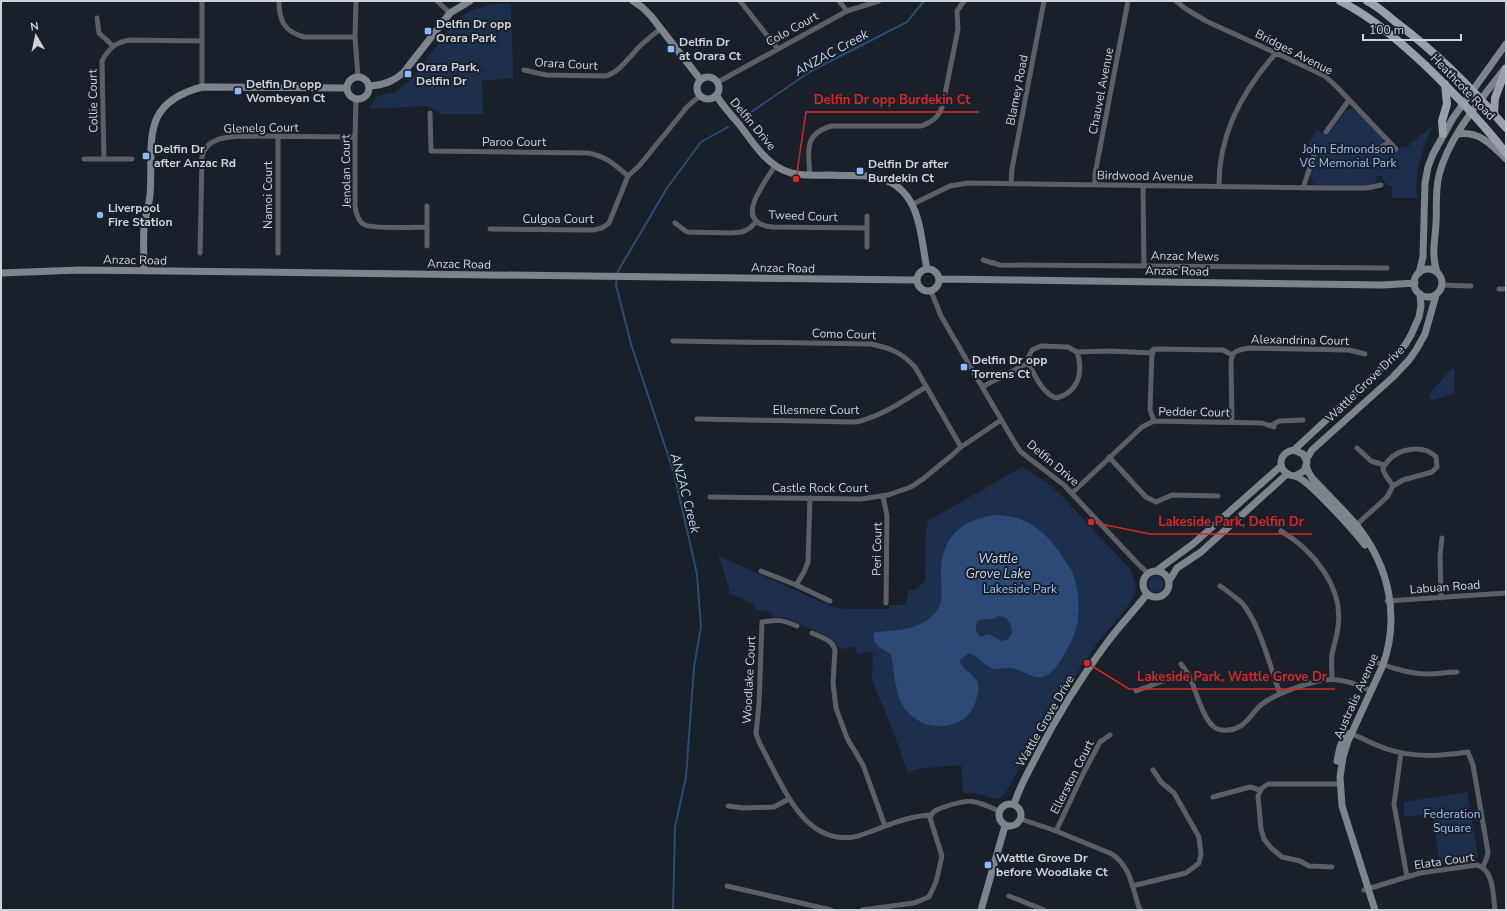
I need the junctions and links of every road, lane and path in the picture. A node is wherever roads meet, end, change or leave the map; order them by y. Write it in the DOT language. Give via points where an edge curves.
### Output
graph roads {
  1 [pos="202,1"];
  2 [pos="279,1"];
  3 [pos="356,1"];
  4 [pos="437,1"];
  5 [pos="470,1"];
  6 [pos="633,1"];
  7 [pos="740,1"];
  8 [pos="839,1"];
  9 [pos="879,1"];
  10 [pos="964,1"];
  11 [pos="1044,1"];
  12 [pos="1128,1"];
  13 [pos="1176,1"];
  14 [pos="1340,1"];
  15 [pos="1367,1"];
  16 [pos="847,12"];
  17 [pos="450,13"];
  18 [pos="97,18"];
  19 [pos="660,29"];
  20 [pos="355,37"];
  21 [pos="202,41"];
  22 [pos="1506,44"];
  23 [pos="113,46"];
  24 [pos="778,48"];
  25 [pos="1276,53"];
  26 [pos="1506,66"];
  27 [pos="1506,69"];
  28 [pos="524,70"];
  29 [pos="358,77"];
  30 [pos="700,79"];
  31 [pos="718,82"];
  32 [pos="1445,84"];
  33 [pos="369,86"];
  34 [pos="202,87"];
  35 [pos="346,88"];
  36 [pos="1472,90"];
  37 [pos="716,96"];
  38 [pos="700,97"];
  39 [pos="1481,99"];
  40 [pos="356,100"];
  41 [pos="1349,100"];
  42 [pos="1464,103"];
  43 [pos="1472,112"];
  44 [pos="430,113"];
  45 [pos="1494,114"];
  46 [pos="1506,128"];
  47 [pos="1326,132"];
  48 [pos="1443,134"];
  49 [pos="1458,134"];
  50 [pos="278,137"];
  51 [pos="354,137"];
  52 [pos="1388,142"];
  53 [pos="1381,148"];
  54 [pos="1396,149"];
  55 [pos="1506,153"];
  56 [pos="1314,155"];
  57 [pos="84,159"];
  58 [pos="104,159"];
  59 [pos="132,159"];
  60 [pos="1506,159"];
  61 [pos="775,166"];
  62 [pos="810,175"];
  63 [pos="628,176"];
  64 [pos="1011,184"];
  65 [pos="1095,185"];
  66 [pos="1380,185"];
  67 [pos="1143,186"];
  68 [pos="1219,187"];
  69 [pos="1303,188"];
  70 [pos="913,204"];
  71 [pos="427,206"];
  72 [pos="867,216"];
  73 [pos="756,222"];
  74 [pos="675,223"];
  75 [pos="427,227"];
  76 [pos="866,228"];
  77 [pos="490,229"];
  78 [pos="427,246"];
  79 [pos="867,247"];
  80 [pos="200,253"];
  81 [pos="278,253"];
  82 [pos="983,260"];
  83 [pos="1144,266"];
  84 [pos="1387,268"];
  85 [pos="927,269"];
  86 [pos="144,271"];
  87 [pos="1437,272"];
  88 [pos="1,273"];
  89 [pos="1419,273"];
  90 [pos="940,279"];
  91 [pos="916,280"];
  92 [pos="1415,283"];
  93 [pos="1442,285"];
  94 [pos="1471,286"];
  95 [pos="1499,289"];
  96 [pos="1506,289"];
  97 [pos="931,291"];
  98 [pos="1420,294"];
  99 [pos="1436,295"];
  100 [pos="673,341"];
  101 [pos="1077,352"];
  102 [pos="1153,353"];
  103 [pos="1365,354"];
  104 [pos="1232,355"];
  105 [pos="1028,363"];
  106 [pos="926,387"];
  107 [pos="982,387"];
  108 [pos="697,419"];
  109 [pos="1001,420"];
  110 [pos="1303,420"];
  111 [pos="1154,421"];
  112 [pos="1232,423"];
  113 [pos="961,447"];
  114 [pos="1357,448"];
  115 [pos="1294,450"];
  116 [pos="1109,457"];
  117 [pos="1306,463"];
  118 [pos="1384,465"];
  119 [pos="1281,466"];
  120 [pos="1287,474"];
  121 [pos="1295,476"];
  122 [pos="1393,486"];
  123 [pos="1072,493"];
  124 [pos="883,496"];
  125 [pos="1218,496"];
  126 [pos="710,497"];
  127 [pos="810,498"];
  128 [pos="1354,527"];
  129 [pos="1281,531"];
  130 [pos="1442,538"];
  131 [pos="761,571"];
  132 [pos="1156,571"];
  133 [pos="1148,573"];
  134 [pos="1168,581"];
  135 [pos="796,585"];
  136 [pos="1220,586"];
  137 [pos="1506,593"];
  138 [pos="1147,594"];
  139 [pos="1441,598"];
  140 [pos="1388,601"];
  141 [pos="830,602"];
  142 [pos="886,603"];
  143 [pos="796,626"];
  144 [pos="812,633"];
  145 [pos="1181,664"];
  146 [pos="1381,664"];
  147 [pos="1187,672"];
  148 [pos="1458,672"];
  149 [pos="1332,679"];
  150 [pos="1369,690"];
  151 [pos="1136,691"];
  152 [pos="1280,694"];
  153 [pos="1349,732"];
  154 [pos="1110,735"];
  155 [pos="1401,753"];
  156 [pos="1153,770"];
  157 [pos="1337,784"];
  158 [pos="1260,790"];
  159 [pos="1213,797"];
  160 [pos="789,799"];
  161 [pos="1014,805"];
  162 [pos="728,806"];
  163 [pos="999,811"];
  164 [pos="931,815"];
  165 [pos="1021,819"];
  166 [pos="885,826"];
  167 [pos="1005,826"];
  168 [pos="1056,831"];
  169 [pos="1332,867"];
  170 [pos="1483,867"];
  171 [pos="1406,877"];
  172 [pos="727,886"];
  173 [pos="1132,886"];
  174 [pos="1366,890"];
  175 [pos="1009,896"];
  176 [pos="906,907"];
  177 [pos="831,910"];
  178 [pos="862,910"];
  179 [pos="981,910"];
  180 [pos="1044,910"];
  181 [pos="1140,910"];
  182 [pos="1370,910"];
  183 [pos="1375,910"];
  184 [pos="1495,910"];
  1 -- 21 [label="street"];
  2 -- 20 [label="street" via="281,19 289,31 304,37"];
  3 -- 20 [label="street"];
  4 -- 17 [label="street"];
  5 -- 17 [label="street"];
  6 -- 19 [label="street" via="642,7"];
  7 -- 24 [label="street"];
  8 -- 16 [label="street"];
  9 -- 16 [label="street, Colo Court"];
  10 -- 62 [label="street" via="957,11 958,29 943,104 936,118 921,126 823,128 811,139"];
  11 -- 64 [label="street, Blamey Road"];
  12 -- 65 [label="street, Chauvel Avenue"];
  13 -- 25 [label="street, Bridges Avenue" via="1206,21"];
  14 -- 32 [label="main road, Heathcote Road" via="1372,20 1400,42"];
  15 -- 36 [label="main road, Heathcote Road" via="1420,40"];
  16 -- 24 [label="street, Colo Court"];
  17 -- 33 [label="street" via="404,72 392,81"];
  18 -- 23 [label="street" via="99,33"];
  19 -- 28 [label="street, Orara Court" via="613,74 546,75"];
  19 -- 30 [label="street"];
  20 -- 29 [label="street"];
  21 -- 23 [label="street" via="130,40"];
  21 -- 34 [label="street"];
  22 -- 36 [label="street"];
  23 -- 58 [label="street, Collie Court" via="102,61"];
  24 -- 31 [label="street, Colo Court"];
  25 -- 41 [label="street, Bridges Avenue" via="1325,76"];
  25 -- 68 [label="street" via="1248,87 1232,119 1221,158"];
  26 -- 39 [label="street"];
  27 -- 45 [label="main road" via="1495,98"];
  29 -- 33 [label="street" via="365,79"];
  29 -- 35 [label="street" via="349,81"];
  30 -- 31 [label="street" via="710,77"];
  30 -- 38 [label="street" via="696,88"];
  31 -- 37 [label="street"];
  32 -- 42 [label="main road, Heathcote Road"];
  32 -- 48 [label="main road"];
  33 -- 40 [label="street" via="366,96"];
  34 -- 35 [label="street"];
  34 -- 86 [label="street" via="171,100 161,111 152,129 150,196 144,227"];
  35 -- 40 [label="street" via="350,97"];
  36 -- 39 [label="main road, Heathcote Road"];
  36 -- 42 [label="street"];
  37 -- 38 [label="street" via="707,100"];
  37 -- 61 [label="street, Delfin Drive" via="763,155"];
  38 -- 63 [label="street, Culgoa Court" via="687,107 640,166"];
  39 -- 43 [label="street"];
  39 -- 45 [label="main road, Heathcote Road"];
  40 -- 51 [label="street, Jenolan Court"];
  41 -- 47 [label="street"];
  41 -- 52 [label="street, Bridges Avenue"];
  42 -- 43 [label="main road, Heathcote Road"];
  42 -- 48 [label="street"];
  43 -- 49 [label="street"];
  43 -- 55 [label="main road, Heathcote Road"];
  44 -- 63 [label="street, Paroo Court" via="431,151 593,154 608,159"];
  45 -- 46 [label="main road, Heathcote Road"];
  48 -- 89 [label="street" via="1428,167 1425,183 1423,257"];
  49 -- 60 [label="street" via="1471,133 1479,136"];
  49 -- 87 [label="street" via="1444,160 1439,176 1433,257"];
  50 -- 51 [label="street, Glenelg Court"];
  50 -- 80 [label="street, Glenelg Court" via="227,136 216,139 203,150"];
  50 -- 81 [label="street, Namoi Court"];
  51 -- 75 [label="street, Jenolan Court" via="355,207 361,222 366,226 375,227"];
  52 -- 53 [label="street"];
  52 -- 54 [label="street, Bridges Avenue"];
  56 -- 69 [label="street"];
  57 -- 58 [label="street"];
  58 -- 59 [label="street"];
  61 -- 62 [label="street, Delfin Drive" via="793,173"];
  61 -- 73 [label="street, Tweed Court" via="754,199 752,215"];
  62 -- 70 [label="street, Delfin Drive" via="878,178 897,187"];
  63 -- 77 [label="street, Culgoa Court" via="608,223 602,228"];
  64 -- 65 [label="street, Birdwood Avenue"];
  64 -- 70 [label="street, Birdwood Avenue" via="958,184"];
  65 -- 67 [label="street, Birdwood Avenue"];
  66 -- 69 [label="street, Birdwood Avenue" via="1367,188"];
  67 -- 68 [label="street, Birdwood Avenue"];
  67 -- 83 [label="street"];
  68 -- 69 [label="street, Birdwood Avenue"];
  70 -- 85 [label="street, Delfin Drive"];
  71 -- 75 [label="street"];
  72 -- 76 [label="street"];
  73 -- 74 [label="street" via="742,232 732,233 687,232"];
  73 -- 76 [label="street, Tweed Court" via="773,227"];
  75 -- 78 [label="street"];
  76 -- 79 [label="street"];
  82 -- 83 [label="street, Anzac Mews" via="1000,266"];
  83 -- 84 [label="street, Anzac Mews"];
  85 -- 90 [label="street" via="935,271"];
  85 -- 91 [label="street" via="919,273"];
  86 -- 88 [label="street, Anzac Road" via="57,270"];
  86 -- 91 [label="street, Anzac Road"];
  87 -- 89 [label="street" via="1428,270"];
  87 -- 93 [label="street"];
  89 -- 92 [label="street"];
  90 -- 92 [label="street, Anzac Road" via="1383,285"];
  90 -- 97 [label="street" via="937,288"];
  91 -- 97 [label="street" via="920,289"];
  92 -- 98 [label="street"];
  93 -- 94 [label="street"];
  93 -- 99 [label="street"];
  95 -- 96 [label="street"];
  97 -- 107 [label="street, Delfin Drive" via="941,316"];
  98 -- 99 [label="street" via="1427,297"];
  98 -- 115 [label="street, Wattle Grove Drive" via="1419,317 1411,335 1392,359"];
  99 -- 117 [label="street, Wattle Grove Drive" via="1425,334 1409,360 1312,450"];
  100 -- 106 [label="street, Como Court" via="871,344 896,351 906,357"];
  101 -- 102 [label="street"];
  101 -- 105 [label="street" via="1068,347 1035,347 1030,353"];
  101 -- 105 [label="street" via="1080,360 1078,380 1067,393 1056,398 1044,390"];
  102 -- 104 [label="street" via="1154,349 1223,350"];
  102 -- 111 [label="street" via="1150,410"];
  103 -- 104 [label="street, Alexandrina Court" via="1349,350 1249,348"];
  104 -- 112 [label="street"];
  105 -- 107 [label="street"];
  106 -- 108 [label="street, Ellesmere Court" via="878,415 856,422"];
  106 -- 113 [label="street, Como Court"];
  107 -- 109 [label="street, Delfin Drive"];
  109 -- 113 [label="street, Castle Rock Court"];
  109 -- 123 [label="street, Delfin Drive" via="1021,452"];
  110 -- 112 [label="street, Pedder Court" via="1280,421 1272,427 1262,423"];
  111 -- 112 [label="street, Pedder Court"];
  111 -- 116 [label="street, Pedder Court" via="1142,427"];
  113 -- 124 [label="street, Castle Rock Court" via="911,487"];
  114 -- 118 [label="street" via="1371,461"];
  115 -- 117 [label="street" via="1305,457"];
  115 -- 119 [label="street" via="1283,455"];
  116 -- 123 [label="street, Pedder Court"];
  116 -- 125 [label="street" via="1146,498 1156,502 1172,496"];
  117 -- 121 [label="street" via="1302,472"];
  117 -- 128 [label="street, Australis Avenue" via="1312,478"];
  118 -- 122 [label="street"];
  118 -- 122 [label="street" via="1401,451 1409,449 1428,451 1436,457 1437,466 1432,472"];
  119 -- 120 [label="street"];
  119 -- 132 [label="street" via="1193,544"];
  120 -- 121 [label="street"];
  120 -- 134 [label="street" via="1201,552 1177,568"];
  121 -- 128 [label="street, Australis Avenue" via="1300,477"];
  122 -- 128 [label="street" via="1387,497"];
  123 -- 133 [label="street, Delfin Drive"];
  124 -- 127 [label="street, Castle Rock Court" via="861,499"];
  124 -- 142 [label="street, Peri Court" via="887,516"];
  126 -- 127 [label="street, Castle Rock Court"];
  127 -- 135 [label="street" via="808,562"];
  128 -- 140 [label="street, Australis Avenue" via="1371,546 1381,565 1387,583"];
  129 -- 149 [label="street" via="1293,538 1317,562 1334,590 1339,614 1332,656"];
  130 -- 139 [label="street"];
  131 -- 135 [label="street"];
  132 -- 133 [label="street"];
  132 -- 134 [label="street" via="1164,574"];
  133 -- 138 [label="street" via="1142,584"];
  134 -- 138 [label="street" via="1168,589 1163,596 1155,598"];
  135 -- 141 [label="street"];
  136 -- 152 [label="street" via="1242,604 1251,617"];
  137 -- 139 [label="street, Labuan Road"];
  138 -- 161 [label="street, Wattle Grove Drive" via="1107,642 1069,698 1051,727"];
  139 -- 140 [label="street, Labuan Road"];
  140 -- 146 [label="street, Australis Avenue" via="1390,637"];
  143 -- 160 [label="street, Woodlake Court" via="783,620 762,622 756,734"];
  144 -- 166 [label="street" via="829,641 836,650 833,683 836,708 863,765"];
  145 -- 147 [label="street"];
  146 -- 148 [label="street" via="1421,674"];
  146 -- 150 [label="street, Australis Avenue"];
  147 -- 151 [label="street"];
  147 -- 152 [label="street" via="1207,718 1212,726 1219,730 1238,728 1261,704"];
  149 -- 150 [label="street" via="1354,683"];
  149 -- 152 [label="street" via="1311,682"];
  150 -- 153 [label="street, Australis Avenue"];
  153 -- 155 [label="street"];
  153 -- 157 [label="street, Australis Avenue"];
  154 -- 168 [label="street, Ellerston Court" via="1100,742"];
  155 -- 170 [label="street" via="1436,756 1468,752 1473,765 1488,852"];
  155 -- 171 [label="street" via="1394,804"];
  156 -- 173 [label="street" via="1160,782 1174,793 1199,838 1201,854 1199,863 1186,873"];
  157 -- 158 [label="street" via="1268,784"];
  157 -- 174 [label="street, Australis Avenue"];
  158 -- 159 [label="street" via="1250,787"];
  158 -- 169 [label="street" via="1258,800 1262,834 1271,848 1282,857 1313,867"];
  160 -- 162 [label="street" via="774,807"];
  160 -- 166 [label="street, Woodlake Court" via="808,823 833,836 860,836"];
  161 -- 163 [label="street" via="1006,805"];
  161 -- 165 [label="street" via="1019,809"];
  163 -- 164 [label="street, Woodlake Court" via="982,803 967,800 939,809"];
  163 -- 167 [label="street" via="1000,821"];
  164 -- 166 [label="street, Woodlake Court" via="917,816"];
  164 -- 176 [label="street" via="942,856 936,882 929,897"];
  165 -- 167 [label="street" via="1015,826"];
  165 -- 168 [label="street"];
  167 -- 179 [label="street"];
  168 -- 173 [label="street" via="1118,858 1128,870"];
  170 -- 171 [label="street, Elata Court" via="1474,865"];
  170 -- 184 [label="street, Elata Court" via="1490,877"];
  171 -- 174 [label="street, Elata Court"];
  172 -- 177 [label="street"];
  173 -- 181 [label="street"];
  174 -- 182 [label="street, Australis Avenue"];
  174 -- 183 [label="street, Australis Avenue"];
  175 -- 180 [label="street"];
  176 -- 178 [label="street"];
}
